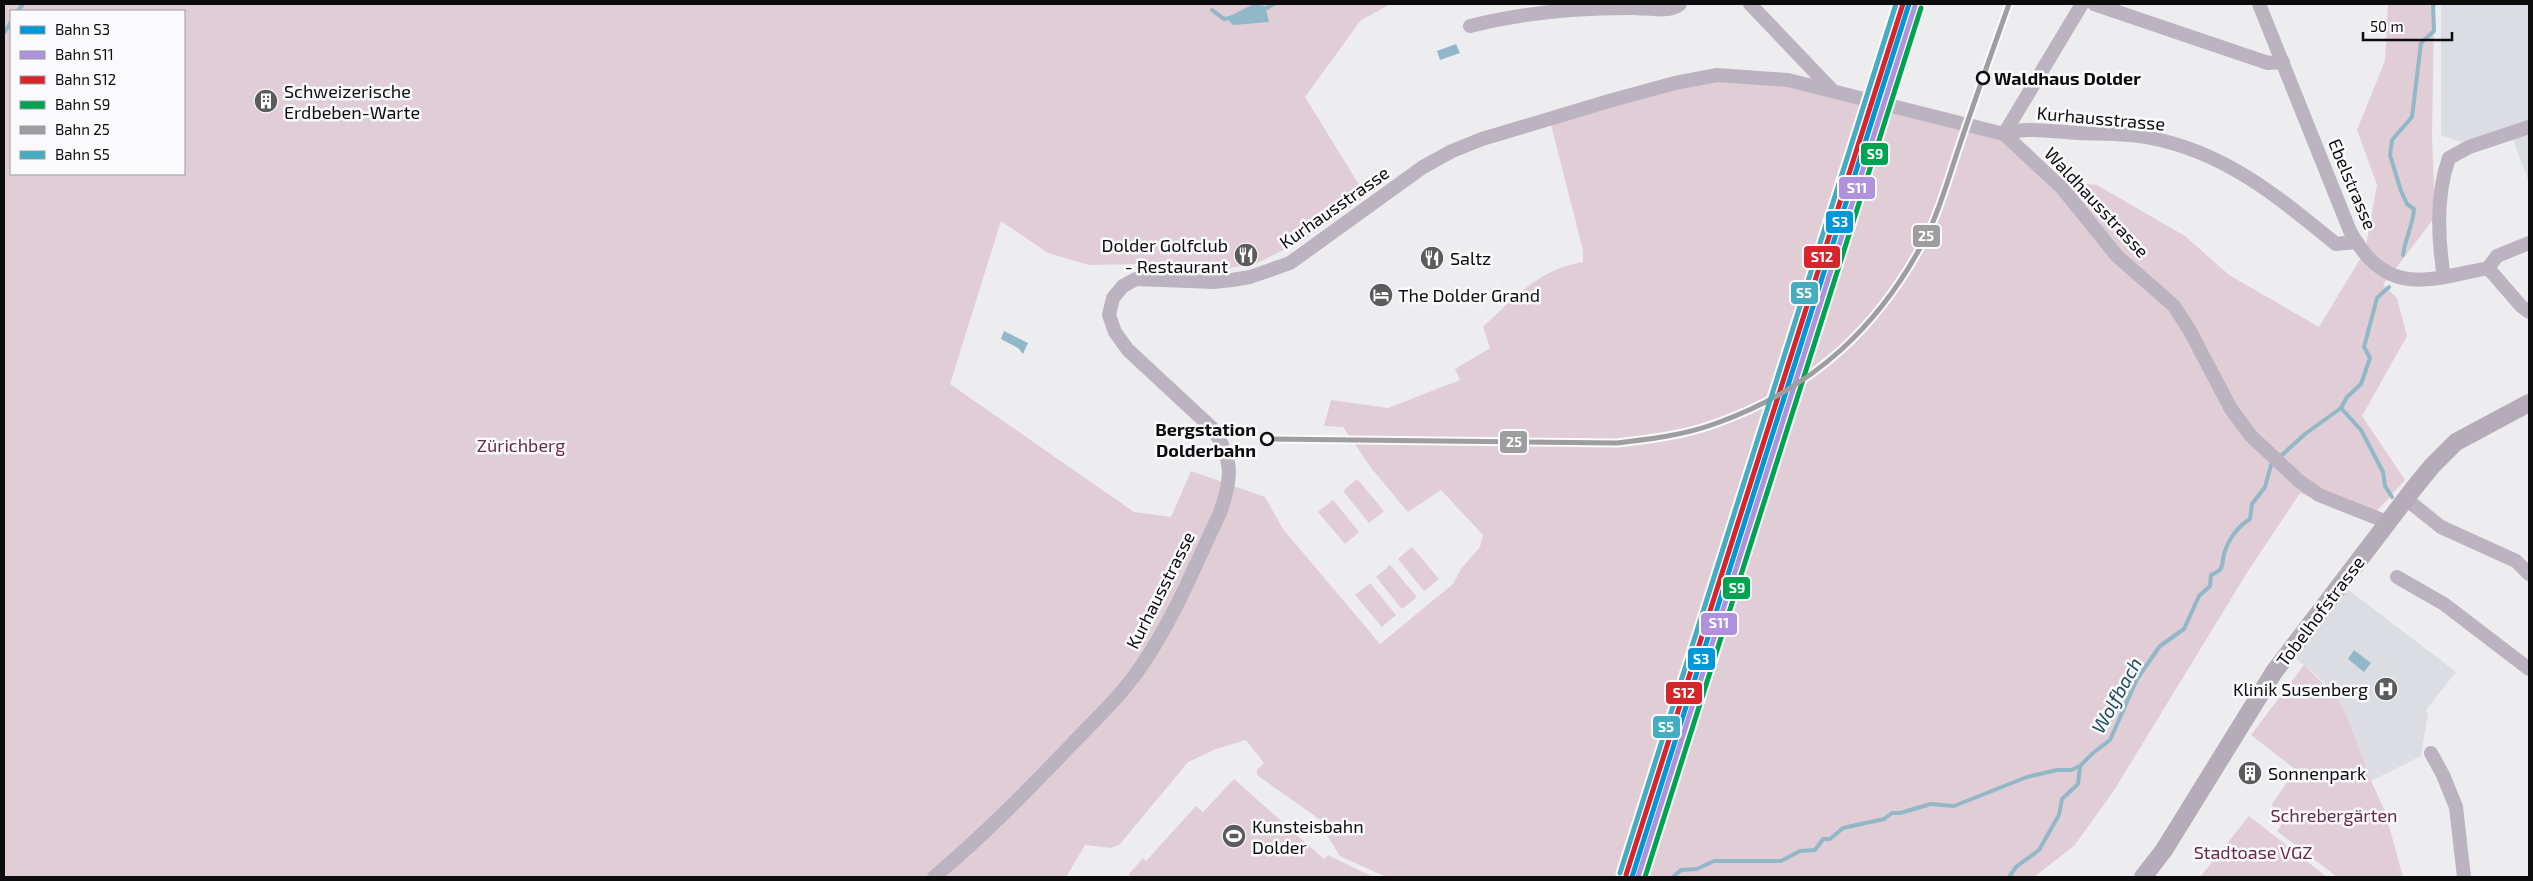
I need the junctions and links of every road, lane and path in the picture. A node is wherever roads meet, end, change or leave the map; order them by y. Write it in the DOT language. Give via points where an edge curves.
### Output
graph roads {
  1 [pos="1680,4"];
  2 [pos="1750,4"];
  3 [pos="2082,4"];
  4 [pos="2094,4"];
  5 [pos="2259,4"];
  6 [pos="1470,26"];
  7 [pos="2283,62"];
  8 [pos="1833,91"];
  9 [pos="2012,117"];
  10 [pos="2529,127"];
  11 [pos="2022,130"];
  12 [pos="2004,134"];
  13 [pos="2356,242"];
  14 [pos="2529,243"];
  15 [pos="2488,268"];
  16 [pos="2444,277"];
  17 [pos="2529,312"];
  18 [pos="2529,403"];
  19 [pos="2406,499"];
  20 [pos="2387,522"];
  21 [pos="2529,574"];
  22 [pos="2397,577"];
  23 [pos="2529,669"];
  24 [pos="2431,753"];
  25 [pos="934,877"];
  26 [pos="2142,877"];
  27 [pos="2464,877"];
  1 -- 6 [label="street" via="1670,9 1628,8 1510,16"];
  2 -- 8 [label="street"];
  3 -- 9 [label="street"];
  4 -- 7 [label="street" via="2268,63"];
  5 -- 7 [label="street, Ebelstrasse"];
  7 -- 13 [label="street, Ebelstrasse"];
  8 -- 12 [label="street, Kurhausstrasse"];
  8 -- 25 [label="street, Kurhausstrasse" via="1788,80 1717,75 1609,101 1452,151 1423,167 1290,263 1232,280 1136,279 1123,286 1113,298 1108,315 1115,332 1128,350 1220,439 1230,464 1227,493 1163,632 1144,664 1021,798"];
  9 -- 11 [label="street, Kurhausstrasse"];
  9 -- 12 [label="street"];
  10 -- 16 [label="street" via="2469,147 2449,158 2442,184 2440,255"];
  11 -- 12 [label="street, Kurhausstrasse"];
  11 -- 13 [label="street, Kurhausstrasse" via="2149,137 2178,144 2232,166 2275,195 2336,244"];
  12 -- 20 [label="street, Waldhausstrasse" via="2062,188 2117,256 2174,306 2231,409 2251,436 2298,480 2332,501"];
  13 -- 16 [label="street, Ebelstrasse" via="2369,259 2393,276 2415,280"];
  14 -- 15 [label="street" via="2497,256"];
  15 -- 16 [label="street, Ebelstrasse"];
  15 -- 17 [label="street"];
  18 -- 19 [label="main road, Tobelhofstrasse" via="2456,442"];
  19 -- 20 [label="main road, Tobelhofstrasse"];
  19 -- 21 [label="street" via="2441,527 2509,558"];
  20 -- 26 [label="main road, Tobelhofstrasse" via="2274,672 2164,850"];
  22 -- 23 [label="street" via="2444,604"];
  24 -- 27 [label="street" via="2444,775 2456,807"];
}
